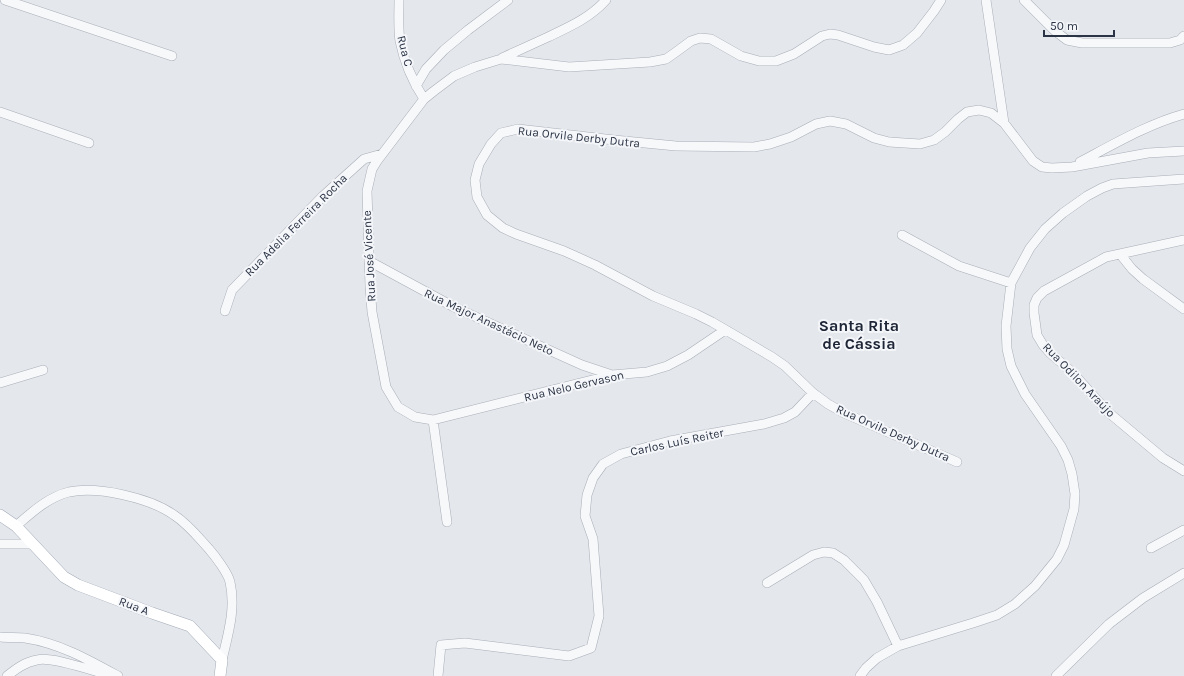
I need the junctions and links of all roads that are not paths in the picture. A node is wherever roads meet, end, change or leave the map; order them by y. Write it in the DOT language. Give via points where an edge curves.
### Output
graph roads {
  1 [pos="2,0"];
  2 [pos="5,0"];
  3 [pos="399,0"];
  4 [pos="508,0"];
  5 [pos="606,0"];
  6 [pos="941,0"];
  7 [pos="986,0"];
  8 [pos="1024,0"];
  9 [pos="0,6"];
  10 [pos="1184,36"];
  11 [pos="172,56"];
  12 [pos="501,59"];
  13 [pos="416,86"];
  14 [pos="424,99"];
  15 [pos="0,112"];
  16 [pos="1184,114"];
  17 [pos="1004,123"];
  18 [pos="89,143"];
  19 [pos="1184,151"];
  20 [pos="382,154"];
  21 [pos="1072,166"];
  22 [pos="1184,179"];
  23 [pos="902,235"];
  24 [pos="1184,240"];
  25 [pos="1120,254"];
  26 [pos="369,261"];
  27 [pos="1011,283"];
  28 [pos="1184,309"];
  29 [pos="225,311"];
  30 [pos="725,330"];
  31 [pos="43,370"];
  32 [pos="612,375"];
  33 [pos="0,383"];
  34 [pos="813,393"];
  35 [pos="415,417"];
  36 [pos="433,420"];
  37 [pos="957,462"];
  38 [pos="1184,471"];
  39 [pos="0,515"];
  40 [pos="447,522"];
  41 [pos="16,526"];
  42 [pos="1184,530"];
  43 [pos="0,544"];
  44 [pos="32,544"];
  45 [pos="1151,548"];
  46 [pos="1184,573"];
  47 [pos="767,583"];
  48 [pos="0,637"];
  49 [pos="898,646"];
  50 [pos="222,660"];
  51 [pos="7,676"];
  52 [pos="112,676"];
  53 [pos="118,676"];
  54 [pos="220,676"];
  55 [pos="438,676"];
  56 [pos="860,676"];
  57 [pos="1056,676"];
  1 -- 9 [label="street"];
  2 -- 11 [label="street"];
  3 -- 13 [label="street, Rua C" via="400,41"];
  4 -- 13 [label="street" via="444,50 426,69"];
  5 -- 12 [label="street" via="586,18"];
  6 -- 12 [label="street" via="916,33 903,45 889,50 830,34 776,61 759,61 741,56 711,40 700,38 690,41 666,59 650,62 569,67"];
  7 -- 17 [label="street"];
  8 -- 10 [label="street" via="1067,40 1082,43 1170,43"];
  12 -- 14 [label="street, Rua José Vicente" via="454,76"];
  13 -- 14 [label="street, Rua C"];
  14 -- 20 [label="street, Rua José Vicente"];
  15 -- 18 [label="street"];
  16 -- 21 [label="street, Rua Orvile Derby Dutra" via="1126,138"];
  17 -- 21 [label="street, Rua Orvile Derby Dutra" via="1033,162 1052,168"];
  17 -- 30 [label="street, Rua Orvile Derby Dutra" via="991,113 979,110 967,112 940,136 920,144 889,142 874,138 846,124 830,121 816,124 791,137 754,147 676,146 518,129 501,133 491,144 479,164 475,180 476,197 487,215 503,228 564,251"];
  19 -- 21 [label="street, Rua Orvile Derby Dutra" via="1148,153"];
  20 -- 26 [label="street, Rua José Vicente" via="372,168 367,191"];
  20 -- 29 [label="street, Rua Adelia Ferreira Rocha" via="364,159 323,196 232,290"];
  22 -- 27 [label="street" via="1113,184 1087,196 1045,229 1030,248"];
  23 -- 27 [label="street" via="959,266"];
  24 -- 25 [label="street, Rua Odilon Araújo"];
  25 -- 28 [label="street" via="1143,279"];
  25 -- 38 [label="street, Rua Odilon Araújo" via="1094,263 1044,291 1034,304 1038,335 1050,353 1072,372 1108,412 1163,458"];
  26 -- 32 [label="street, Rua Major Anastácio Neto" via="454,307 582,365"];
  26 -- 35 [label="street, Rua José Vicente" via="372,312 386,387 398,407"];
  27 -- 49 [label="street" via="1006,326 1011,366 1025,394 1061,446 1072,474 1074,509 1064,545 1057,559 1035,586 1015,604 997,615"];
  30 -- 32 [label="street, Rua Nelo Gervason" via="688,355 666,366 647,372"];
  30 -- 34 [label="street, Rua Orvile Derby Dutra" via="785,366"];
  31 -- 33 [label="street"];
  32 -- 36 [label="street, Rua Nelo Gervason"];
  34 -- 37 [label="street, Rua Orvile Derby Dutra" via="844,413"];
  34 -- 55 [label="street, Carlos Luís Reiter" via="795,412 784,418 663,443 621,454 603,464 593,478 587,495 585,516 593,539 599,616 590,648 569,656 465,643 442,645"];
  35 -- 36 [label="street, Rua Nelo Gervason"];
  36 -- 40 [label="street"];
  39 -- 41 [label="main road, Rua A"];
  41 -- 44 [label="main road, Rua A"];
  41 -- 50 [label="street" via="53,498 68,492 88,490 134,498 154,504 173,514 185,523 217,558 230,580 233,603 231,623"];
  42 -- 45 [label="street"];
  43 -- 44 [label="street"];
  44 -- 50 [label="main road, Rua A" via="64,577 78,585 190,626"];
  46 -- 57 [label="street" via="1143,598 1109,624"];
  47 -- 49 [label="street" via="813,555 833,553 864,580"];
  48 -- 53 [label="street" via="25,638 62,648"];
  49 -- 56 [label="street" via="878,658"];
  50 -- 54 [label="main road"];
  51 -- 52 [label="street" via="38,659 53,660"];
}
